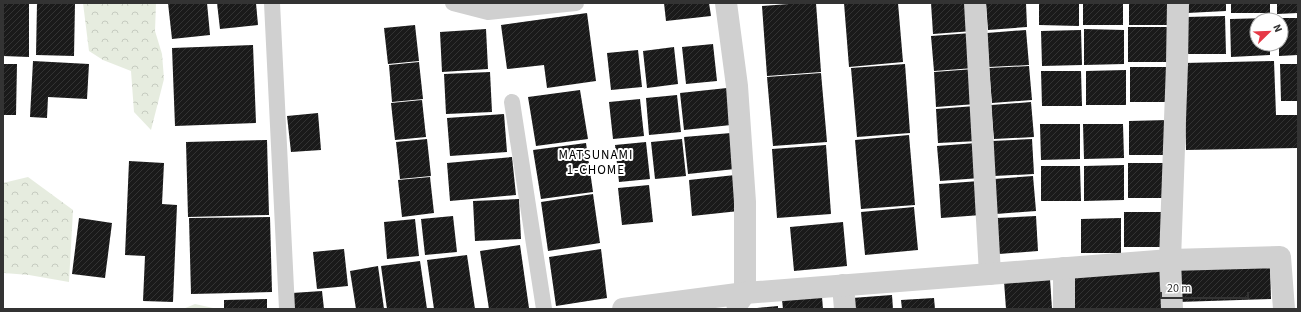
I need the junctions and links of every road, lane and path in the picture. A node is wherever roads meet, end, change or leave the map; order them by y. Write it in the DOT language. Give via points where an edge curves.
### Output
graph roads {
  1 [pos="272,3"];
  2 [pos="453,3"];
  3 [pos="576,3"];
  4 [pos="726,3"];
  5 [pos="975,3"];
  6 [pos="1178,3"];
  7 [pos="512,102"];
  8 [pos="1170,260"];
  9 [pos="1064,268"];
  10 [pos="990,274"];
  11 [pos="843,285"];
  12 [pos="740,301"];
  13 [pos="287,309"];
  14 [pos="544,309"];
  15 [pos="623,309"];
  16 [pos="845,309"];
  17 [pos="1064,309"];
  18 [pos="1172,309"];
  19 [pos="1284,309"];
  1 -- 13 [label="lane"];
  2 -- 3 [label="lane" via="488,12"];
  4 -- 12 [label="street" via="737,86 745,202"];
  5 -- 10 [label="street"];
  6 -- 8 [label="street"];
  7 -- 14 [label="lane"];
  8 -- 9 [label="street"];
  8 -- 18 [label="street"];
  8 -- 19 [label="street" via="1280,256"];
  9 -- 10 [label="street"];
  9 -- 17 [label="street"];
  10 -- 11 [label="street"];
  11 -- 12 [label="street"];
  11 -- 16 [label="street"];
  12 -- 15 [label="street"];
}
